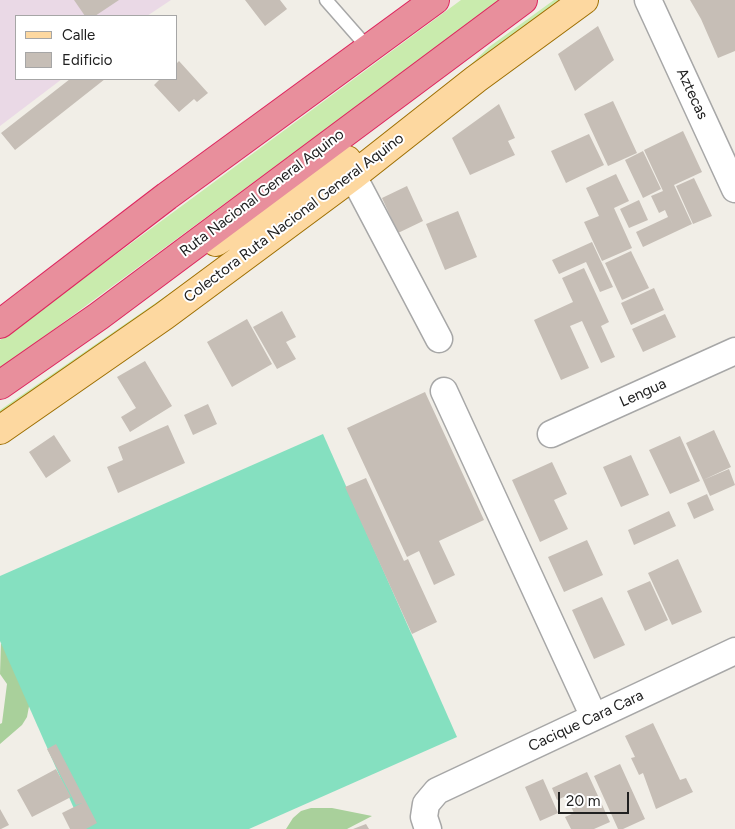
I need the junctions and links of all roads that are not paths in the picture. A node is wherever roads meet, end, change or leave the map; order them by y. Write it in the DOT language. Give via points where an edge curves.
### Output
graph roads {
  1 [pos="326,0"];
  2 [pos="435,0"];
  3 [pos="523,0"];
  4 [pos="584,0"];
  5 [pos="648,0"];
  6 [pos="369,49"];
  7 [pos="476,79"];
  8 [pos="353,176"];
  9 [pos="735,189"];
  10 [pos="99,316"];
  11 [pos="0,324"];
  12 [pos="439,339"];
  13 [pos="735,351"];
  14 [pos="0,386"];
  15 [pos="444,391"];
  16 [pos="0,430"];
  17 [pos="551,434"];
  18 [pos="735,651"];
  19 [pos="594,717"];
  20 [pos="428,829"];
  1 -- 6 [label="lane"];
  2 -- 6 [label="highway"];
  3 -- 10 [label="highway, Ruta Nacional General Aquino"];
  4 -- 7 [label="main road, Colectora Ruta Nacional General Aquino"];
  5 -- 9 [label="street, Aztecas"];
  6 -- 11 [label="highway" via="167,196"];
  7 -- 8 [label="main road, Colectora Ruta Nacional General Aquino"];
  7 -- 10 [label="main road"];
  8 -- 12 [label="street"];
  8 -- 16 [label="main road, Colectora Ruta Nacional General Aquino" via="164,316"];
  10 -- 14 [label="highway, Ruta Nacional General Aquino"];
  13 -- 17 [label="street, Lengua"];
  15 -- 19 [label="street"];
  18 -- 19 [label="street, Cacique Cara Cara"];
  19 -- 20 [label="street, Cacique Cara Cara" via="437,792 426,804 424,817"];
}
